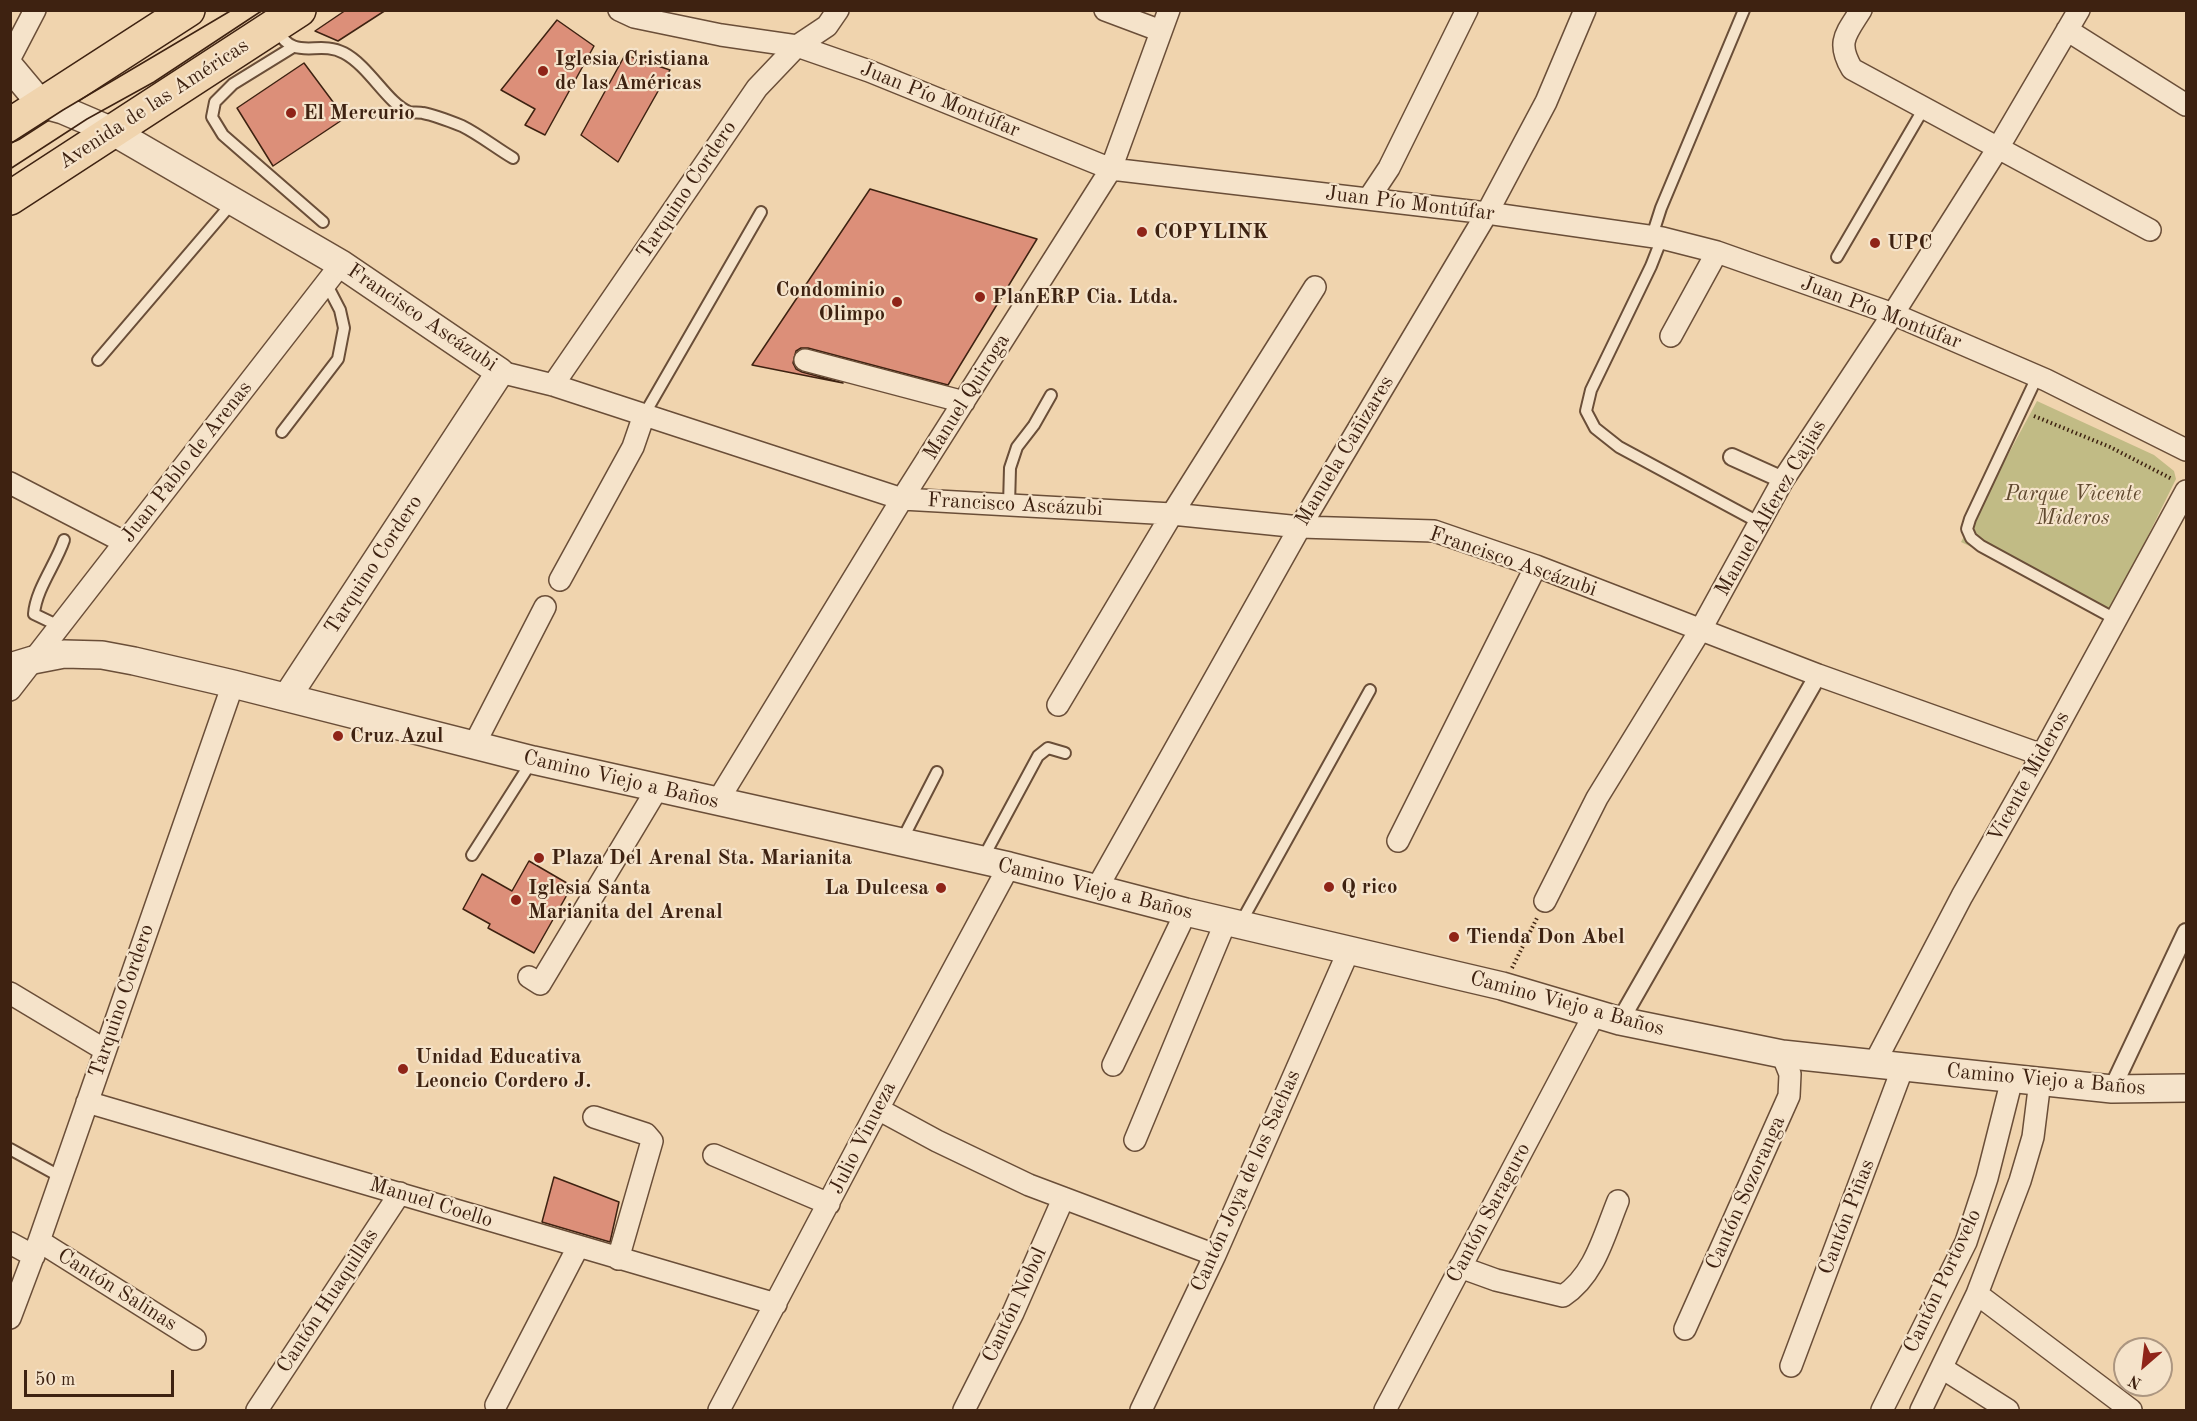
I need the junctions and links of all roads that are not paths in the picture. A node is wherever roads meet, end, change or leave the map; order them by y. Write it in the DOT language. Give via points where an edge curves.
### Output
graph roads {
  1 [pos="35,10"];
  2 [pos="188,10"];
  3 [pos="619,10"];
  4 [pos="838,10"];
  5 [pos="1105,10"];
  6 [pos="1169,10"];
  7 [pos="1467,10"];
  8 [pos="1585,10"];
  9 [pos="1744,10"];
  10 [pos="1861,10"];
  11 [pos="2079,10"];
  12 [pos="289,28"];
  13 [pos="2067,30"];
  14 [pos="1161,31"];
  15 [pos="797,46"];
  16 [pos="10,58"];
  17 [pos="10,67"];
  18 [pos="226,72"];
  19 [pos="41,104"];
  20 [pos="2187,105"];
  21 [pos="1924,108"];
  22 [pos="10,125"];
  23 [pos="112,131"];
  24 [pos="1998,148"];
  25 [pos="513,158"];
  26 [pos="1111,169"];
  27 [pos="10,198"];
  28 [pos="1369,198"];
  29 [pos="233,201"];
  30 [pos="761,212"];
  31 [pos="1487,213"];
  32 [pos="322,222"];
  33 [pos="2150,230"];
  34 [pos="1657,237"];
  35 [pos="1717,252"];
  36 [pos="1837,257"];
  37 [pos="334,273"];
  38 [pos="1315,287"];
  39 [pos="1893,314"];
  40 [pos="1671,336"];
  41 [pos="98,360"];
  42 [pos="806,360"];
  43 [pos="500,372"];
  44 [pos="2037,377"];
  45 [pos="553,385"];
  46 [pos="1051,395"];
  47 [pos="964,402"];
  48 [pos="644,415"];
  49 [pos="282,432"];
  50 [pos="2187,450"];
  51 [pos="1732,458"];
  52 [pos="1783,480"];
  53 [pos="10,483"];
  54 [pos="2180,486"];
  55 [pos="902,499"];
  56 [pos="1009,505"];
  57 [pos="1172,514"];
  58 [pos="1760,523"];
  59 [pos="1300,526"];
  60 [pos="64,540"];
  61 [pos="124,542"];
  62 [pos="1536,566"];
  63 [pos="560,580"];
  64 [pos="545,607"];
  65 [pos="2117,620"];
  66 [pos="59,626"];
  67 [pos="1701,629"];
  68 [pos="22,663"];
  69 [pos="1818,675"];
  70 [pos="233,684"];
  71 [pos="10,690"];
  72 [pos="1370,690"];
  73 [pos="287,697"];
  74 [pos="1058,705"];
  75 [pos="474,745"];
  76 [pos="1065,753"];
  77 [pos="2042,755"];
  78 [pos="533,760"];
  79 [pos="937,772"];
  80 [pos="657,789"];
  81 [pos="717,802"];
  82 [pos="1398,841"];
  83 [pos="901,842"];
  84 [pos="472,855"];
  85 [pos="982,860"];
  86 [pos="1009,866"];
  87 [pos="1097,888"];
  88 [pos="1545,901"];
  89 [pos="1186,912"];
  90 [pos="1233,923"];
  91 [pos="2187,932"];
  92 [pos="1349,950"];
  93 [pos="529,977"];
  94 [pos="10,993"];
  95 [pos="1594,1015"];
  96 [pos="1620,1021"];
  97 [pos="105,1050"];
  98 [pos="1782,1054"];
  99 [pos="1874,1064"];
  100 [pos="1113,1065"];
  101 [pos="1903,1067"];
  102 [pos="2012,1079"];
  103 [pos="2040,1081"];
  104 [pos="2187,1088"];
  105 [pos="2112,1089"];
  106 [pos="87,1102"];
  107 [pos="878,1108"];
  108 [pos="594,1117"];
  109 [pos="1135,1140"];
  110 [pos="10,1149"];
  111 [pos="714,1155"];
  112 [pos="61,1177"];
  113 [pos="400,1193"];
  114 [pos="1063,1199"];
  115 [pos="1618,1201"];
  116 [pos="829,1204"];
  117 [pos="10,1243"];
  118 [pos="578,1247"];
  119 [pos="37,1249"];
  120 [pos="1215,1255"];
  121 [pos="618,1259"];
  122 [pos="1460,1267"];
  123 [pos="1977,1294"];
  124 [pos="776,1304"];
  125 [pos="10,1318"];
  126 [pos="1685,1329"];
  127 [pos="195,1339"];
  128 [pos="1791,1366"];
  129 [pos="1942,1368"];
  130 [pos="496,1405"];
  131 [pos="257,1410"];
  132 [pos="719,1410"];
  133 [pos="964,1410"];
  134 [pos="1141,1410"];
  135 [pos="1385,1410"];
  136 [pos="1882,1410"];
  137 [pos="1921,1410"];
  138 [pos="2008,1410"];
  139 [pos="2131,1410"];
  1 -- 16 [label="street"];
  2 -- 19 [label="main road"];
  3 -- 15 [label="street, Juan Pío Montúfar" via="634,17 721,35"];
  4 -- 15 [label="street, Tarquino Cordero" via="827,26"];
  5 -- 14 [label="street"];
  6 -- 14 [label="street, Manuel Quiroga"];
  7 -- 28 [label="street" via="1389,168"];
  8 -- 31 [label="street, Manuela Cañizares" via="1546,102"];
  9 -- 34 [label="lane" via="1661,208"];
  10 -- 21 [label="street" via="1843,45 1852,69"];
  11 -- 13 [label="street, Manuel Alferez Cajias"];
  12 -- 18 [label="main road, Avenida de las Américas"];
  12 -- 25 [label="lane" via="309,50 325,46 344,53 409,112 462,126"];
  13 -- 20 [label="street"];
  13 -- 24 [label="street, Manuel Alferez Cajias"];
  14 -- 26 [label="street, Manuel Quiroga"];
  15 -- 26 [label="street, Juan Pío Montúfar"];
  15 -- 45 [label="street, Tarquino Cordero" via="757,88"];
  17 -- 19 [label="street"];
  18 -- 23 [label="main road, Avenida de las Américas"];
  18 -- 32 [label="lane" via="212,117 223,135"];
  19 -- 22 [label="main road"];
  19 -- 23 [label="street, Francisco Ascázubi"];
  21 -- 24 [label="street"];
  21 -- 36 [label="lane"];
  23 -- 27 [label="main road, Avenida de las Américas"];
  23 -- 29 [label="street, Francisco Ascázubi"];
  24 -- 33 [label="street"];
  24 -- 39 [label="street, Manuel Alferez Cajias"];
  26 -- 28 [label="street, Juan Pío Montúfar"];
  26 -- 47 [label="street, Manuel Quiroga"];
  28 -- 31 [label="street, Juan Pío Montúfar"];
  29 -- 37 [label="street, Francisco Ascázubi"];
  29 -- 41 [label="lane"];
  30 -- 48 [label="lane"];
  31 -- 34 [label="street, Juan Pío Montúfar"];
  31 -- 59 [label="street, Manuela Cañizares"];
  34 -- 35 [label="street, Juan Pío Montúfar"];
  34 -- 58 [label="lane" via="1651,266 1591,390 1586,411 1595,428 1619,447"];
  35 -- 39 [label="street, Juan Pío Montúfar"];
  35 -- 40 [label="street"];
  37 -- 43 [label="street, Francisco Ascázubi"];
  37 -- 49 [label="lane" via="344,328 338,359"];
  37 -- 61 [label="street, Juan Pablo de Arenas"];
  38 -- 57 [label="street"];
  39 -- 44 [label="street, Juan Pío Montúfar"];
  39 -- 52 [label="street, Manuel Alferez Cajias"];
  42 -- 47 [label="street"];
  43 -- 45 [label="street, Francisco Ascázubi"];
  43 -- 73 [label="street, Tarquino Cordero"];
  44 -- 50 [label="street, Juan Pío Montúfar"];
  44 -- 65 [label="lane" via="1967,529 1981,546"];
  45 -- 48 [label="street, Francisco Ascázubi"];
  46 -- 56 [label="lane" via="1017,447 1010,468"];
  47 -- 55 [label="street, Manuel Quiroga"];
  48 -- 55 [label="street, Francisco Ascázubi"];
  48 -- 63 [label="street" via="633,447"];
  51 -- 52 [label="street"];
  52 -- 58 [label="street, Manuel Alferez Cajias"];
  53 -- 61 [label="street"];
  54 -- 65 [label="street, Vicente Mideros"];
  55 -- 56 [label="street, Francisco Ascázubi"];
  55 -- 81 [label="street, Manuel Quiroga"];
  56 -- 57 [label="street, Francisco Ascázubi"];
  57 -- 59 [label="street, Francisco Ascázubi"];
  57 -- 74 [label="street"];
  58 -- 67 [label="street, Manuel Alferez Cajias"];
  59 -- 62 [label="street, Francisco Ascázubi" via="1434,531"];
  59 -- 87 [label="street, Manuela Cañizares"];
  60 -- 66 [label="lane" via="34,606 34,614"];
  61 -- 66 [label="street, Juan Pablo de Arenas"];
  62 -- 67 [label="street, Francisco Ascázubi"];
  62 -- 82 [label="street"];
  64 -- 75 [label="street"];
  65 -- 77 [label="street, Vicente Mideros"];
  66 -- 68 [label="street, Juan Pablo de Arenas"];
  67 -- 69 [label="street, Francisco Ascázubi"];
  67 -- 88 [label="street, Manuel Alferez Cajias" via="1597,798"];
  68 -- 70 [label="street, Camino Viejo a Baños" via="64,654 102,656"];
  68 -- 71 [label="street, Juan Pablo de Arenas"];
  69 -- 77 [label="street, Francisco Ascázubi"];
  69 -- 96 [label="street"];
  70 -- 73 [label="street, Camino Viejo a Baños"];
  70 -- 97 [label="street, Tarquino Cordero"];
  72 -- 90 [label="lane"];
  73 -- 75 [label="street, Camino Viejo a Baños"];
  75 -- 78 [label="street, Camino Viejo a Baños"];
  76 -- 85 [label="lane" via="1048,748 1038,756"];
  77 -- 99 [label="street, Vicente Mideros"];
  78 -- 80 [label="street, Camino Viejo a Baños"];
  78 -- 84 [label="lane"];
  79 -- 83 [label="lane"];
  80 -- 81 [label="street, Camino Viejo a Baños"];
  80 -- 93 [label="street" via="540,984"];
  81 -- 83 [label="street, Camino Viejo a Baños"];
  83 -- 85 [label="street, Camino Viejo a Baños"];
  85 -- 86 [label="street, Camino Viejo a Baños"];
  86 -- 87 [label="street, Camino Viejo a Baños"];
  86 -- 107 [label="street, Julio Vinueza"];
  87 -- 89 [label="street, Camino Viejo a Baños"];
  89 -- 90 [label="street, Camino Viejo a Baños"];
  89 -- 100 [label="street"];
  90 -- 92 [label="street, Camino Viejo a Baños"];
  90 -- 109 [label="street"];
  91 -- 105 [label="street"];
  92 -- 95 [label="street, Camino Viejo a Baños" via="1502,986"];
  92 -- 120 [label="street, Cantón Joya de los Sachas"];
  94 -- 97 [label="street"];
  95 -- 96 [label="street, Camino Viejo a Baños"];
  95 -- 122 [label="street, Cantón Saraguro"];
  96 -- 98 [label="street, Camino Viejo a Baños"];
  97 -- 106 [label="street, Tarquino Cordero"];
  98 -- 99 [label="street, Camino Viejo a Baños"];
  98 -- 126 [label="street, Cantón Sozoranga" via="1790,1074 1789,1096"];
  99 -- 101 [label="street, Camino Viejo a Baños"];
  101 -- 102 [label="street, Camino Viejo a Baños"];
  101 -- 128 [label="street, Cantón Piñas"];
  102 -- 103 [label="street, Camino Viejo a Baños"];
  102 -- 136 [label="street, Cantón Portovelo" via="1987,1178 1965,1242"];
  103 -- 105 [label="street, Camino Viejo a Baños"];
  103 -- 123 [label="street, Cantón Portovelo" via="2033,1137 2020,1181"];
  104 -- 105 [label="street, Camino Viejo a Baños"];
  106 -- 112 [label="street, Tarquino Cordero"];
  106 -- 113 [label="street, Manuel Coello"];
  107 -- 114 [label="street" via="966,1155"];
  107 -- 116 [label="street, Julio Vinueza"];
  108 -- 121 [label="street" via="646,1134 652,1141"];
  110 -- 112 [label="lane"];
  111 -- 116 [label="street"];
  112 -- 119 [label="street, Tarquino Cordero"];
  113 -- 118 [label="street, Manuel Coello"];
  113 -- 131 [label="street, Cantón Huaquillas"];
  114 -- 120 [label="street"];
  114 -- 133 [label="street, Cantón Nobol" via="1013,1313"];
  115 -- 122 [label="street" via="1590,1270 1563,1296"];
  116 -- 124 [label="street, Julio Vinueza"];
  117 -- 119 [label="street, Cantón Salinas"];
  118 -- 121 [label="street, Manuel Coello"];
  118 -- 130 [label="street"];
  119 -- 125 [label="street, Tarquino Cordero"];
  119 -- 127 [label="street, Cantón Salinas"];
  120 -- 134 [label="street, Cantón Joya de los Sachas"];
  121 -- 124 [label="street, Manuel Coello"];
  122 -- 135 [label="street, Cantón Saraguro"];
  123 -- 129 [label="street, Cantón Portovelo"];
  123 -- 139 [label="street"];
  124 -- 132 [label="street, Julio Vinueza"];
  129 -- 137 [label="street, Cantón Portovelo"];
  129 -- 138 [label="street"];
}
